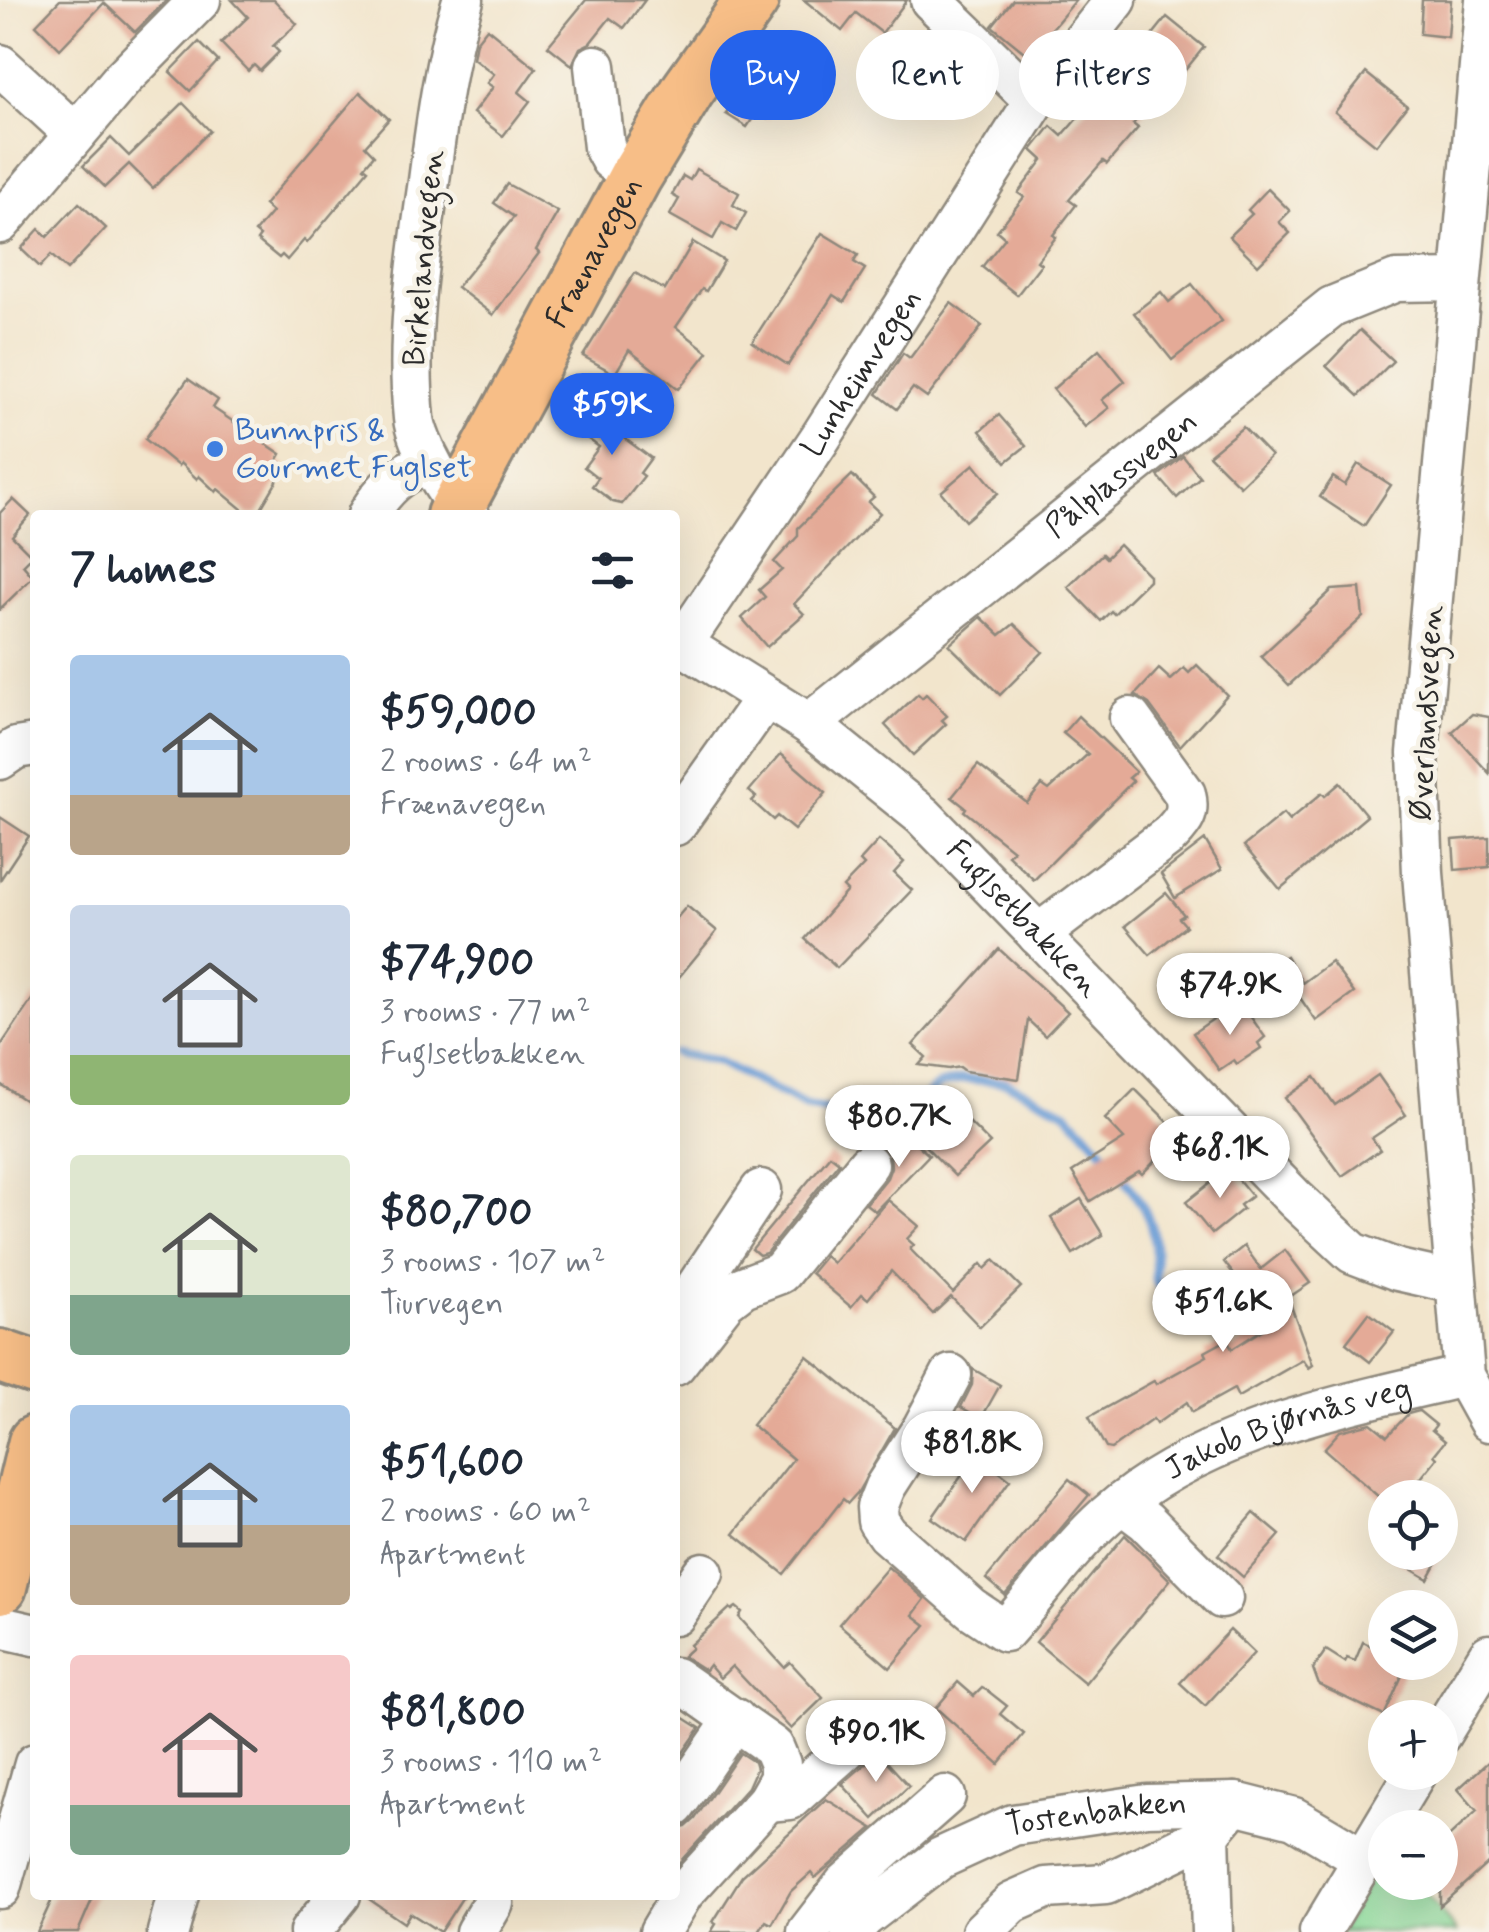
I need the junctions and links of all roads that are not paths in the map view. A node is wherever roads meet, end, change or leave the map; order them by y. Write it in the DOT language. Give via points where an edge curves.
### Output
graph roads {
  1 [pos="200,0"];
  2 [pos="463,0"];
  3 [pos="752,0"];
  4 [pos="931,0"];
  5 [pos="1116,0"];
  6 [pos="1486,0"];
  7 [pos="1092,30"];
  8 [pos="0,64"];
  9 [pos="595,66"];
  10 [pos="1019,85"];
  11 [pos="1023,120"];
  12 [pos="75,134"];
  13 [pos="635,177"];
  14 [pos="0,223"];
  15 [pos="1460,280"];
  16 [pos="428,461"];
  17 [pos="371,510"];
  18 [pos="458,510"];
  19 [pos="462,510"];
  20 [pos="680,641"];
  21 [pos="680,643"];
  22 [pos="766,697"];
  23 [pos="1130,718"];
  24 [pos="809,724"];
  25 [pos="680,818"];
  26 [pos="1038,936"];
  27 [pos="868,1164"];
  28 [pos="761,1190"];
  29 [pos="1456,1282"];
  30 [pos="680,1311"];
  31 [pos="0,1356"];
  32 [pos="680,1359"];
  33 [pos="30,1366"];
  34 [pos="952,1374"];
  35 [pos="1464,1376"];
  36 [pos="1489,1421"];
  37 [pos="30,1463"];
  38 [pos="1122,1503"];
  39 [pos="703,1573"];
  40 [pos="0,1588"];
  41 [pos="1222,1598"];
  42 [pos="680,1608"];
  43 [pos="0,1627"];
  44 [pos="30,1634"];
  45 [pos="1483,1677"];
  46 [pos="680,1681"];
  47 [pos="1458,1711"];
  48 [pos="735,1719"];
  49 [pos="852,1743"];
  50 [pos="30,1782"];
  51 [pos="1405,1790"];
  52 [pos="945,1796"];
  53 [pos="680,1799"];
  54 [pos="767,1801"];
  55 [pos="1235,1803"];
  56 [pos="1209,1834"];
  57 [pos="1363,1859"];
  58 [pos="0,1888"];
  59 [pos="680,1898"];
  60 [pos="177,1900"];
  61 [pos="336,1900"];
  62 [pos="679,1900"];
  63 [pos="168,1932"];
  64 [pos="310,1932"];
  65 [pos="660,1932"];
  66 [pos="808,1932"];
  67 [pos="851,1932"];
  68 [pos="982,1932"];
  69 [pos="1212,1932"];
  70 [pos="1320,1932"];
  1 -- 12 [label="street"];
  2 -- 16 [label="street, Birkelandvegen" via="446,56 412,340 414,422"];
  3 -- 13 [label="main road, Frænavegen"];
  4 -- 10 [label="street"];
  5 -- 7 [label="street, Lunheimvegen"];
  6 -- 15 [label="street, Øverlandsvegen"];
  8 -- 12 [label="street"];
  9 -- 13 [label="street" via="604,147"];
  11 -- 20 [label="street, Lunheimvegen" via="819,440"];
  12 -- 14 [label="street"];
  13 -- 19 [label="main road, Frænavegen"];
  15 -- 24 [label="street, Pålplassvegen" via="1396,280 1332,307"];
  15 -- 29 [label="street, Øverlandsvegen" via="1418,753"];
  16 -- 17 [label="street" via="401,474"];
  16 -- 18 [label="street, Birkelandvegen"];
  21 -- 22 [label="street, Fuglsetbakken"];
  22 -- 24 [label="street, Fuglsetbakken"];
  22 -- 25 [label="street"];
  23 -- 26 [label="street" via="1184,794 1186,817"];
  24 -- 26 [label="street, Fuglsetbakken" via="923,816"];
  26 -- 29 [label="street, Fuglsetbakken" via="1352,1253"];
  27 -- 32 [label="street" via="780,1273 742,1287 724,1302"];
  28 -- 30 [label="street"];
  29 -- 35 [label="street, Øverlandsvegen"];
  31 -- 33 [label="main road"];
  34 -- 38 [label="street, Jakob Bjørnås veg" via="885,1487 878,1522 972,1609 1006,1631"];
  35 -- 36 [label="street, Øverlandsvegen"];
  35 -- 38 [label="street, Jakob Bjørnås veg" via="1296,1416 1192,1460"];
  37 -- 40 [label="main road"];
  38 -- 41 [label="street, Jakob Bjørnås veg"];
  39 -- 42 [label="street"];
  43 -- 44 [label="street"];
  45 -- 47 [label="street"];
  46 -- 48 [label="street"];
  48 -- 53 [label="street"];
  48 -- 54 [label="street" via="774,1748 780,1778"];
  49 -- 54 [label="street" via="790,1799"];
  50 -- 58 [label="street"];
  51 -- 57 [label="street"];
  52 -- 66 [label="street" via="846,1884"];
  54 -- 59 [label="street"];
  55 -- 56 [label="street"];
  55 -- 57 [label="street, Tostenbakken" via="1294,1818"];
  55 -- 67 [label="street, Tostenbakken" via="1147,1805 1014,1825 941,1858"];
  56 -- 68 [label="street" via="1106,1884 1046,1888 1012,1903"];
  56 -- 69 [label="street"];
  57 -- 70 [label="street"];
  60 -- 63 [label="street"];
  61 -- 64 [label="street"];
  62 -- 65 [label="street"];
}
